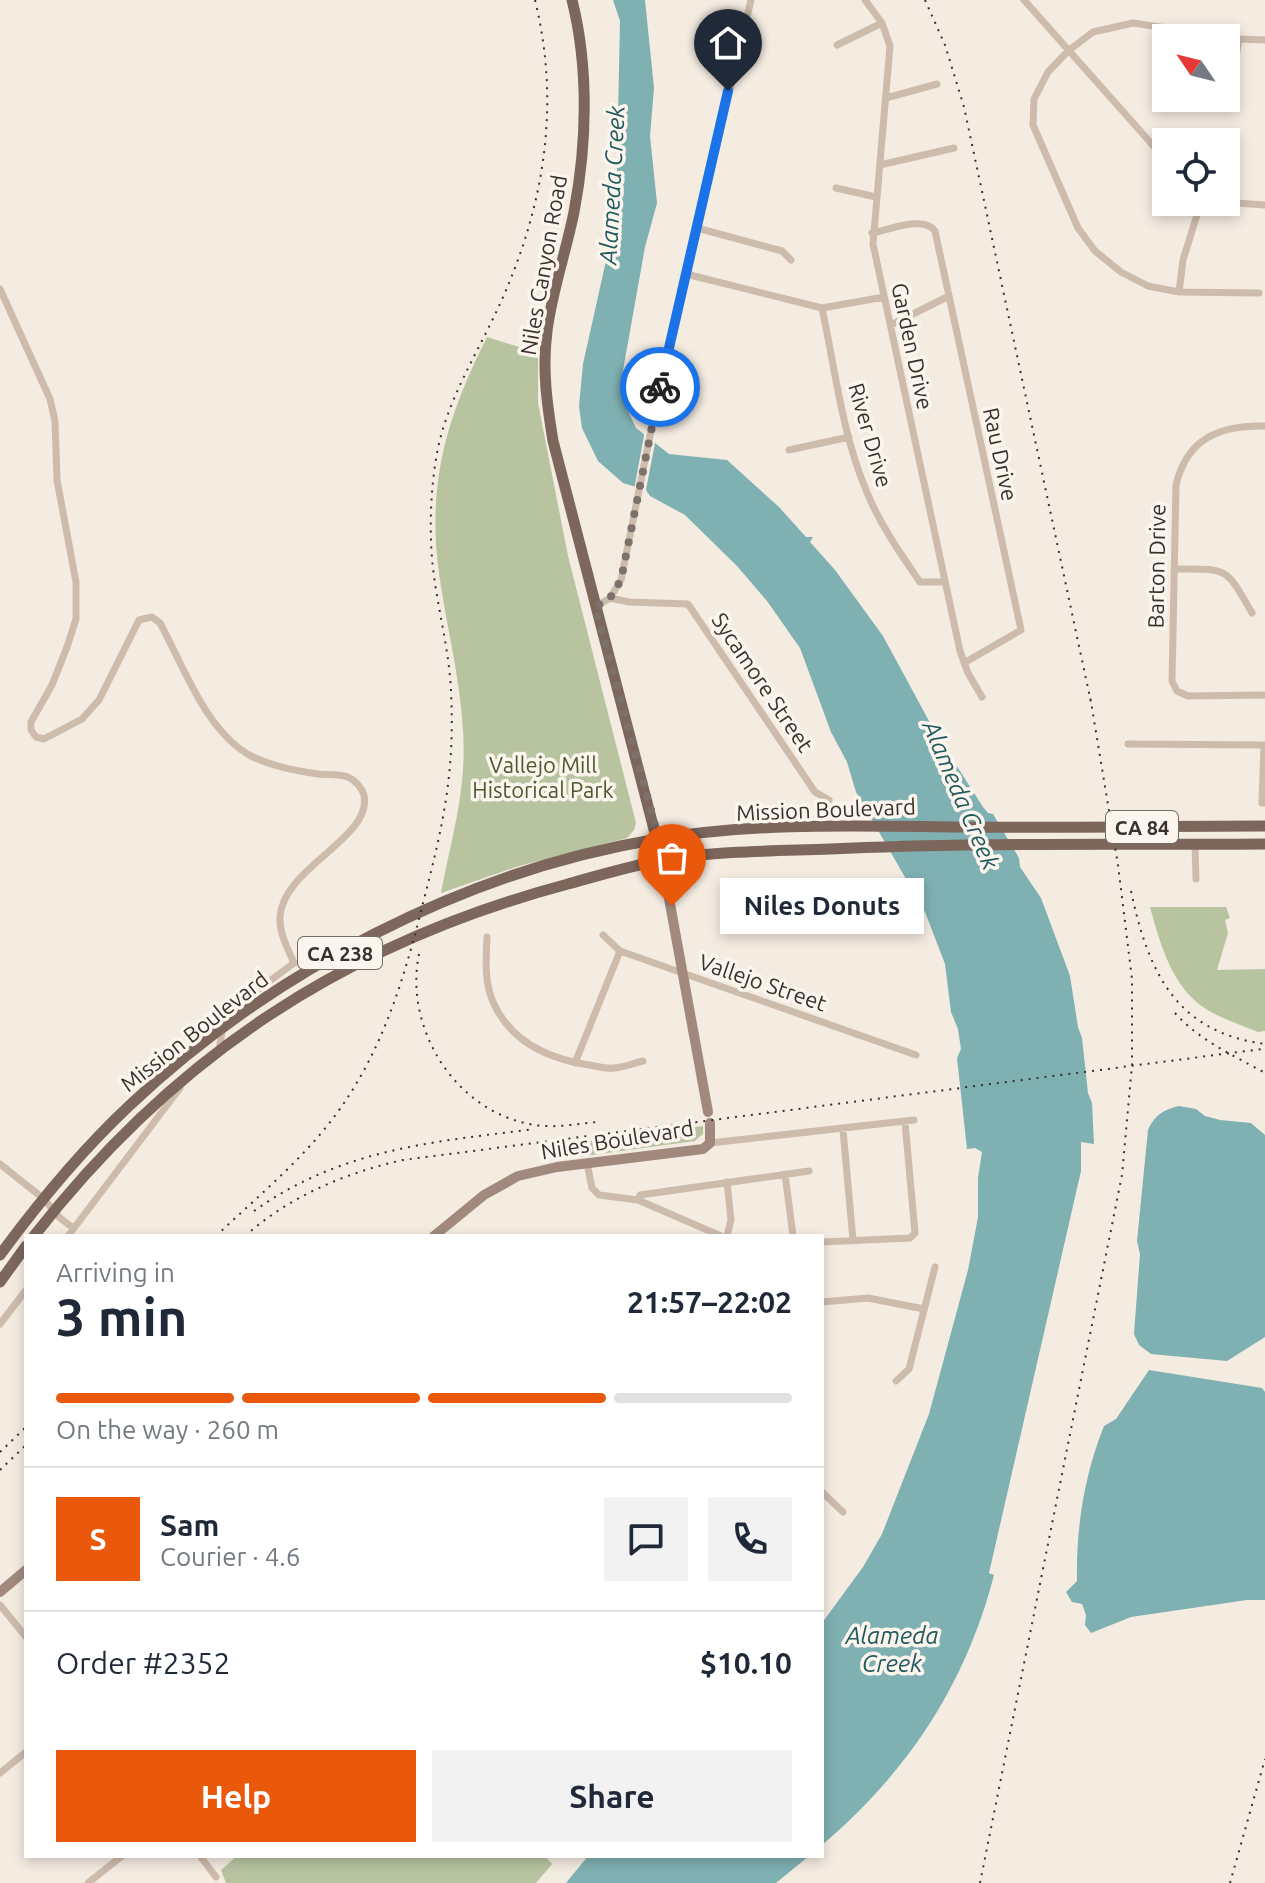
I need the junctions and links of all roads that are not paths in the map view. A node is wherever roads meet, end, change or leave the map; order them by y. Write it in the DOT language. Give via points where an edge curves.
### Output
graph roads {
  1 [pos="572,0"];
  2 [pos="751,0"];
  3 [pos="865,0"];
  4 [pos="1024,0"];
  5 [pos="882,23"];
  6 [pos="1152,26"];
  7 [pos="1240,39"];
  8 [pos="1265,40"];
  9 [pos="837,45"];
  10 [pos="1068,51"];
  11 [pos="937,84"];
  12 [pos="886,98"];
  13 [pos="1152,144"];
  14 [pos="954,148"];
  15 [pos="880,165"];
  16 [pos="836,188"];
  17 [pos="876,197"];
  18 [pos="1240,203"];
  19 [pos="1265,205"];
  20 [pos="1197,216"];
  21 [pos="697,228"];
  22 [pos="872,233"];
  23 [pos="791,260"];
  24 [pos="686,274"];
  25 [pos="0,289"];
  26 [pos="1179,292"];
  27 [pos="1259,293"];
  28 [pos="949,296"];
  29 [pos="884,297"];
  30 [pos="822,308"];
  31 [pos="891,325"];
  32 [pos="1265,426"];
  33 [pos="849,437"];
  34 [pos="789,450"];
  35 [pos="1174,569"];
  36 [pos="945,582"];
  37 [pos="610,598"];
  38 [pos="595,607"];
  39 [pos="1252,613"];
  40 [pos="964,663"];
  41 [pos="1265,695"];
  42 [pos="982,697"];
  43 [pos="1128,744"];
  44 [pos="829,800"];
  45 [pos="1265,803"];
  46 [pos="1265,826"];
  47 [pos="657,839"];
  48 [pos="1265,844"];
  49 [pos="1195,845"];
  50 [pos="662,860"];
  51 [pos="1196,879"];
  52 [pos="603,935"];
  53 [pos="487,937"];
  54 [pos="620,951"];
  55 [pos="685,974"];
  56 [pos="225,1027"];
  57 [pos="219,1050"];
  58 [pos="916,1055"];
  59 [pos="643,1061"];
  60 [pos="575,1063"];
  61 [pos="194,1069"];
  62 [pos="152,1085"];
  63 [pos="162,1097"];
  64 [pos="843,1130"];
  65 [pos="710,1143"];
  66 [pos="587,1163"];
  67 [pos="0,1164"];
  68 [pos="809,1171"];
  69 [pos="785,1174"];
  70 [pos="727,1182"];
  71 [pos="44,1199"];
  72 [pos="638,1200"];
  73 [pos="54,1211"];
  74 [pos="73,1228"];
  75 [pos="36,1234"];
  76 [pos="69,1234"];
  77 [pos="436,1234"];
  78 [pos="719,1234"];
  79 [pos="725,1234"];
  80 [pos="793,1234"];
  81 [pos="853,1240"];
  82 [pos="824,1242"];
  83 [pos="24,1249"];
  84 [pos="0,1255"];
  85 [pos="935,1267"];
  86 [pos="0,1282"];
  87 [pos="24,1293"];
  88 [pos="824,1302"];
  89 [pos="924,1309"];
  90 [pos="0,1324"];
  91 [pos="896,1381"];
  92 [pos="824,1494"];
  93 [pos="843,1512"];
  94 [pos="24,1572"];
  95 [pos="0,1592"];
  96 [pos="0,1605"];
  97 [pos="24,1635"];
  98 [pos="24,1754"];
  99 [pos="0,1773"];
  100 [pos="119,1858"];
  101 [pos="202,1858"];
  102 [pos="216,1877"];
  103 [pos="88,1883"];
  1 -- 38 [label="main road, Niles Canyon Road" via="581,56 582,158 544,368 553,441"];
  2 -- 21 [label="street"];
  3 -- 5 [label="street, Garden Drive"];
  4 -- 10 [label="street"];
  5 -- 9 [label="street"];
  5 -- 12 [label="street, Garden Drive" via="890,46"];
  6 -- 10 [label="street" via="1133,23 1093,32"];
  7 -- 8 [label="street"];
  10 -- 13 [label="street"];
  10 -- 26 [label="street" via="1048,72 1034,99 1033,125 1078,228 1121,272 1148,286"];
  11 -- 12 [label="street"];
  12 -- 15 [label="street, Garden Drive"];
  14 -- 15 [label="street"];
  15 -- 17 [label="street, Garden Drive"];
  16 -- 17 [label="street"];
  17 -- 22 [label="street, Garden Drive"];
  18 -- 19 [label="street"];
  20 -- 26 [label="street"];
  21 -- 23 [label="street" via="782,251"];
  21 -- 24 [label="street"];
  22 -- 28 [label="street, Rau Drive" via="930,221"];
  22 -- 29 [label="street, Garden Drive"];
  24 -- 30 [label="street"];
  24 -- 37 [label="street" via="621,580"];
  25 -- 56 [label="street" via="50,399 57,480 76,582 76,619 52,685 31,722 36,737 44,739 82,719 99,700 139,620 152,617 227,740 255,758 290,770 347,776 364,795 355,825 298,879 283,901 281,932 294,963 228,1011"];
  26 -- 27 [label="street"];
  28 -- 31 [label="street"];
  28 -- 40 [label="street, Rau Drive" via="1021,630"];
  29 -- 30 [label="street"];
  29 -- 31 [label="street, Garden Drive"];
  30 -- 33 [label="street, River Drive"];
  31 -- 36 [label="street, Garden Drive"];
  32 -- 35 [label="street, Barton Drive" via="1218,432 1195,445 1180,466"];
  33 -- 34 [label="street"];
  33 -- 36 [label="street, River Drive" via="866,491 891,540 920,582"];
  35 -- 39 [label="street" via="1214,569 1231,576"];
  35 -- 41 [label="street, Barton Drive" via="1172,681 1177,691 1188,696"];
  36 -- 40 [label="street, Garden Drive"];
  37 -- 38 [label="street"];
  37 -- 44 [label="street, Sycamore Street" via="688,604 815,792"];
  38 -- 47 [label="main road, Niles Canyon Road"];
  40 -- 42 [label="street, Garden Drive"];
  43 -- 45 [label="street" via="1264,745"];
  46 -- 47 [label="main road, Mission Boulevard / CA 84" via="856,826"];
  47 -- 50 [label="main road, Niles Canyon Road"];
  47 -- 56 [label="main road, Mission Boulevard / CA 238" via="523,872 436,906 321,964"];
  48 -- 49 [label="main road, Mission Boulevard / CA 84"];
  49 -- 50 [label="main road, Mission Boulevard / CA 84" via="869,847"];
  49 -- 51 [label="street"];
  50 -- 55 [label="main road, Niles Boulevard"];
  50 -- 57 [label="main road, Mission Boulevard / CA 238" via="534,893 399,944 309,988"];
  52 -- 54 [label="street, Vallejo Street"];
  53 -- 60 [label="street" via="487,978 494,1004 507,1023 548,1056"];
  54 -- 55 [label="street, Vallejo Street"];
  54 -- 60 [label="street"];
  55 -- 58 [label="street, Vallejo Street"];
  55 -- 65 [label="main road, Niles Boulevard"];
  56 -- 57 [label="street"];
  56 -- 62 [label="main road, Mission Boulevard / CA 238"];
  57 -- 61 [label="main road, Mission Boulevard / CA 238"];
  59 -- 60 [label="street" via="612,1069"];
  61 -- 63 [label="main road, Mission Boulevard / CA 238"];
  61 -- 74 [label="street"];
  62 -- 63 [label="main road"];
  62 -- 71 [label="main road, Mission Boulevard / CA 238" via="100,1134"];
  63 -- 73 [label="main road, Mission Boulevard / CA 238"];
  64 -- 65 [label="street"];
  64 -- 81 [label="street"];
  64 -- 81 [label="street" via="909,1121 916,1227 910,1238"];
  65 -- 66 [label="main road, Niles Boulevard" via="703,1149"];
  66 -- 72 [label="street" via="592,1188 599,1195"];
  66 -- 77 [label="main road, Niles Boulevard" via="507,1181"];
  67 -- 71 [label="street"];
  68 -- 69 [label="street"];
  69 -- 70 [label="street"];
  69 -- 80 [label="street"];
  70 -- 72 [label="street" via="640,1195"];
  70 -- 79 [label="street" via="731,1220"];
  71 -- 73 [label="street"];
  71 -- 84 [label="main road, Mission Boulevard / CA 238"];
  72 -- 78 [label="street"];
  73 -- 74 [label="street"];
  73 -- 75 [label="main road, Mission Boulevard / CA 238"];
  74 -- 76 [label="street"];
  81 -- 82 [label="street"];
  83 -- 86 [label="main road"];
  85 -- 89 [label="street"];
  87 -- 90 [label="street"];
  88 -- 89 [label="street" via="868,1298"];
  89 -- 91 [label="street" via="909,1369"];
  92 -- 93 [label="street"];
  94 -- 95 [label="main road"];
  96 -- 97 [label="street"];
  98 -- 99 [label="street"];
  100 -- 103 [label="street"];
  101 -- 102 [label="street"];
}
